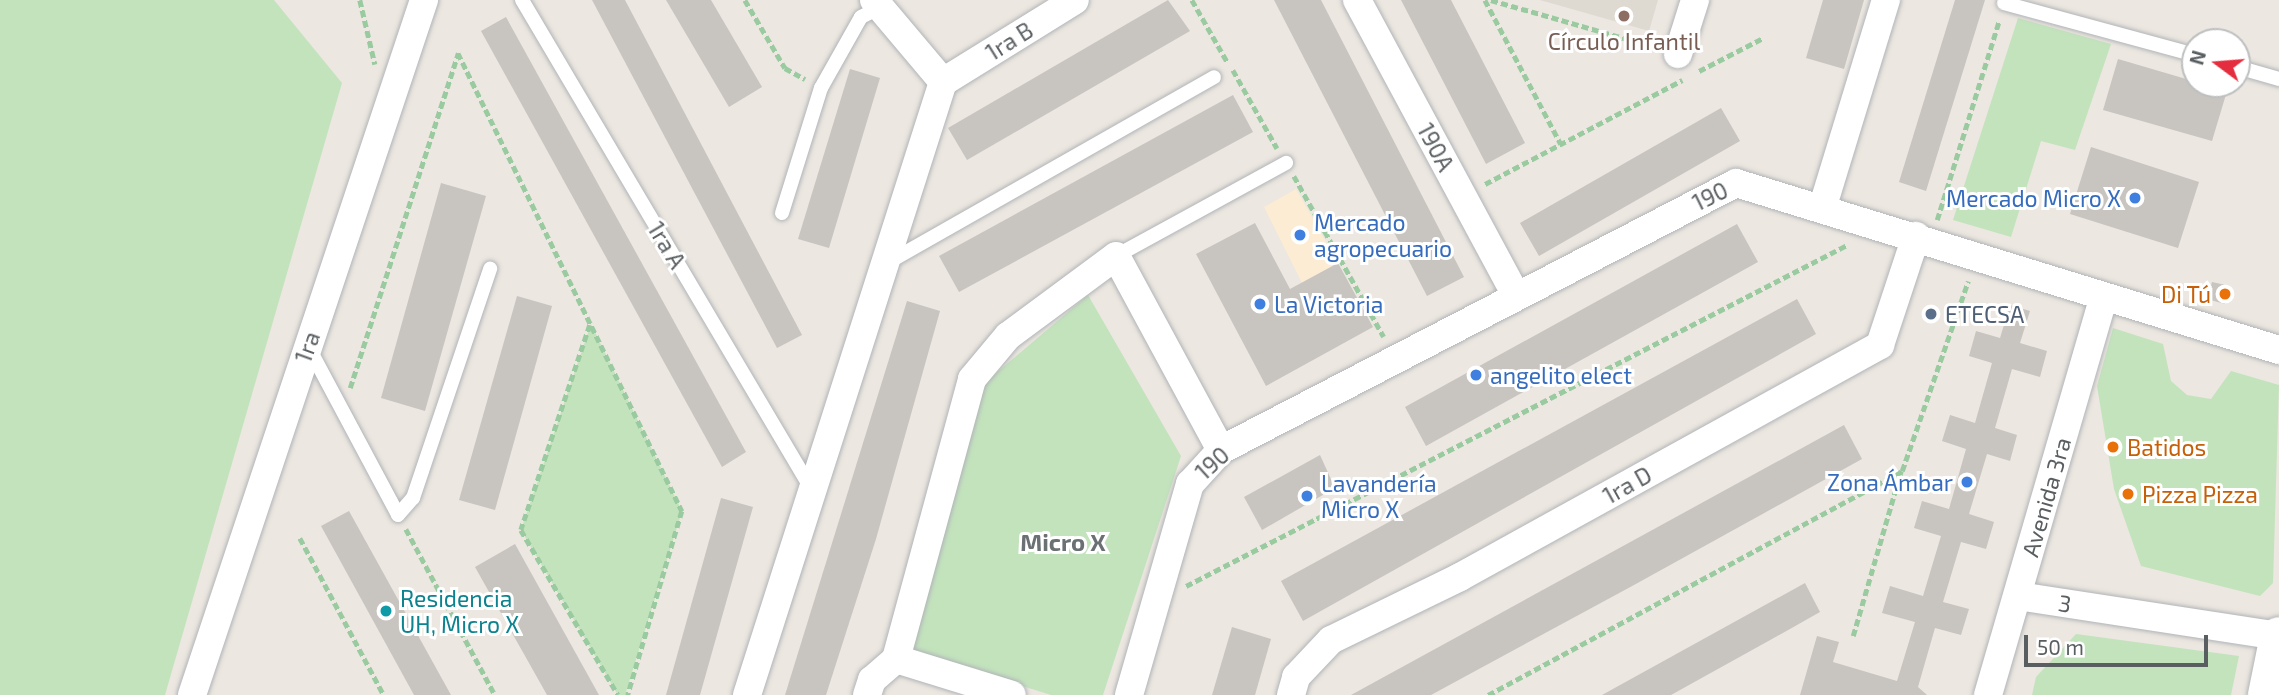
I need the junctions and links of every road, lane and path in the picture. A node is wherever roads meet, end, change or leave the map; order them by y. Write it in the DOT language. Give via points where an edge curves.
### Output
graph roads {
  1 [pos="424,0"];
  2 [pos="522,0"];
  3 [pos="745,0"];
  4 [pos="1075,0"];
  5 [pos="1357,0"];
  6 [pos="1485,0"];
  7 [pos="1491,0"];
  8 [pos="1695,0"];
  9 [pos="1886,0"];
  10 [pos="2004,3"];
  11 [pos="876,4"];
  12 [pos="1763,38"];
  13 [pos="2181,51"];
  14 [pos="1678,54"];
  15 [pos="1713,64"];
  16 [pos="2251,71"];
  17 [pos="1214,77"];
  18 [pos="2279,79"];
  19 [pos="943,82"];
  20 [pos="821,88"];
  21 [pos="1561,144"];
  22 [pos="1286,163"];
  23 [pos="1462,195"];
  24 [pos="1822,209"];
  25 [pos="782,214"];
  26 [pos="1882,226"];
  27 [pos="1924,238"];
  28 [pos="1116,256"];
  29 [pos="1977,257"];
  30 [pos="884,265"];
  31 [pos="490,269"];
  32 [pos="1515,293"];
  33 [pos="2103,300"];
  34 [pos="591,324"];
  35 [pos="307,345"];
  36 [pos="2279,350"];
  37 [pos="343,411"];
  38 [pos="1221,450"];
  39 [pos="1902,471"];
  40 [pos="812,491"];
  41 [pos="398,515"];
  42 [pos="300,538"];
  43 [pos="2018,596"];
  44 [pos="1154,603"];
  45 [pos="1853,636"];
  46 [pos="2279,636"];
  47 [pos="896,659"];
  48 [pos="192,695"];
  49 [pos="384,695"];
  50 [pos="495,695"];
  51 [pos="618,695"];
  52 [pos="628,695"];
  53 [pos="747,695"];
  54 [pos="867,695"];
  55 [pos="1012,695"];
  56 [pos="1129,695"];
  57 [pos="1291,695"];
  58 [pos="1488,695"];
  59 [pos="1988,695"];
  60 [pos="2267,695"];
  1 -- 35 [label="street, 1ra" via="403,79"];
  2 -- 40 [label="lane, 1ra A"];
  3 -- 20 [label="path" via="785,68"];
  4 -- 19 [label="street, 1ra B"];
  5 -- 23 [label="street, 190A"];
  6 -- 21 [label="path"];
  7 -- 14 [label="path"];
  8 -- 14 [label="street"];
  9 -- 24 [label="street"];
  10 -- 13 [label="lane"];
  10 -- 27 [label="path"];
  11 -- 19 [label="street"];
  11 -- 20 [label="lane" via="861,17"];
  12 -- 15 [label="path"];
  14 -- 15 [label="path"];
  15 -- 21 [label="path"];
  16 -- 18 [label="lane"];
  17 -- 30 [label="lane"];
  19 -- 30 [label="street"];
  20 -- 25 [label="lane"];
  21 -- 23 [label="path"];
  22 -- 28 [label="lane"];
  23 -- 32 [label="street, 190A"];
  24 -- 26 [label="street, 190"];
  24 -- 32 [label="street, 190" via="1736,183"];
  26 -- 27 [label="street, 190"];
  26 -- 44 [label="path"];
  27 -- 29 [label="street, 190"];
  27 -- 57 [label="street, 1ra D" via="1880,345 1460,578 1331,640 1296,677"];
  28 -- 38 [label="street"];
  28 -- 47 [label="street" via="1008,336 972,379"];
  29 -- 33 [label="street, 190"];
  29 -- 39 [label="path"];
  30 -- 40 [label="street"];
  31 -- 41 [label="lane" via="413,498"];
  32 -- 38 [label="street, 190"];
  33 -- 36 [label="street, 190"];
  33 -- 43 [label="street, Avenida 3ra"];
  34 -- 37 [label="path" via="458,53"];
  34 -- 51 [label="path" via="521,530"];
  34 -- 52 [label="path" via="682,511"];
  35 -- 37 [label="lane"];
  35 -- 48 [label="street, 1ra"];
  37 -- 41 [label="lane"];
  38 -- 44 [label="street, 190" via="1190,484"];
  39 -- 45 [label="path"];
  39 -- 58 [label="path"];
  40 -- 53 [label="street"];
  41 -- 50 [label="path"];
  42 -- 49 [label="path"];
  43 -- 46 [label="street, 3"];
  43 -- 59 [label="street, Avenida 3ra"];
  44 -- 56 [label="street"];
  46 -- 60 [label="main road"];
  47 -- 54 [label="street" via="872,680"];
  47 -- 55 [label="street"];
}
